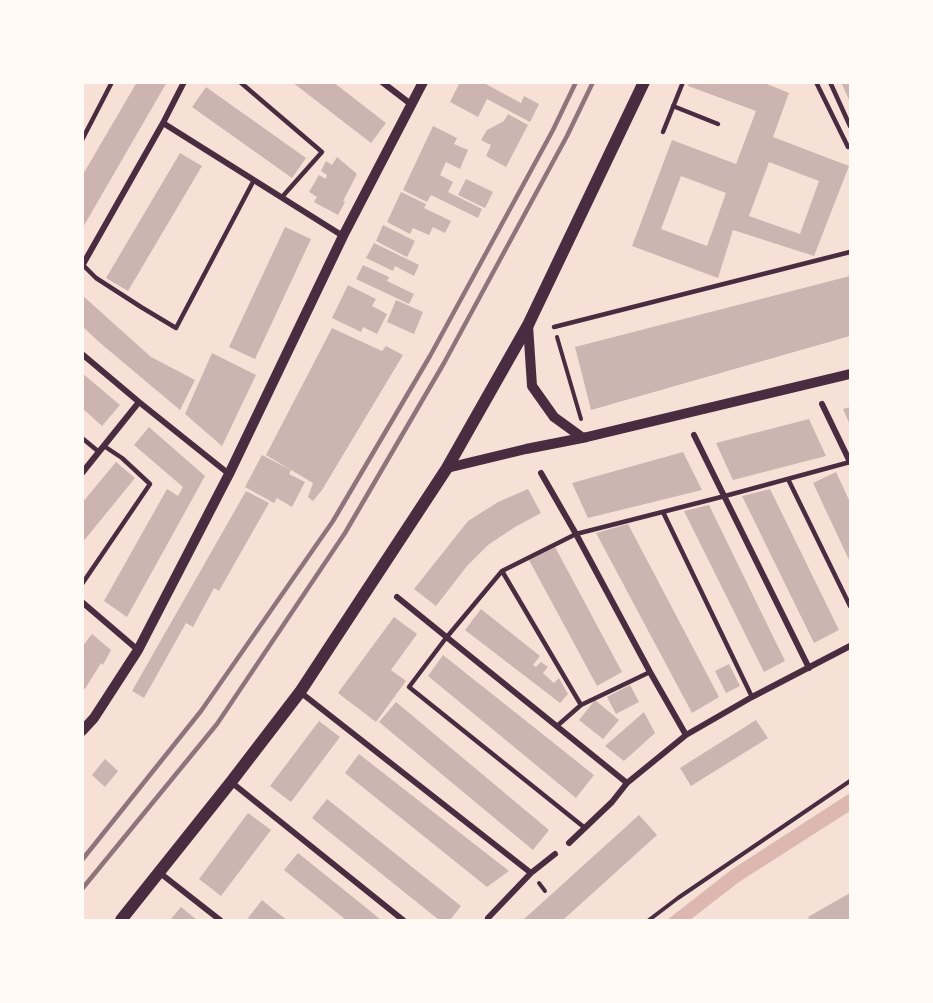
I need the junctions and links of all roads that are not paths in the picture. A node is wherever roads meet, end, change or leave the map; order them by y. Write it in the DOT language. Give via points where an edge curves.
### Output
graph roads {
  1 [pos="112,82"];
  2 [pos="184,82"];
  3 [pos="240,82"];
  4 [pos="382,82"];
  5 [pos="423,82"];
  6 [pos="644,82"];
  7 [pos="682,82"];
  8 [pos="816,82"];
  9 [pos="830,82"];
  10 [pos="412,105"];
  11 [pos="673,106"];
  12 [pos="163,123"];
  13 [pos="718,124"];
  14 [pos="850,126"];
  15 [pos="663,132"];
  16 [pos="82,140"];
  17 [pos="848,147"];
  18 [pos="254,180"];
  19 [pos="282,197"];
  20 [pos="343,236"];
  21 [pos="850,252"];
  22 [pos="83,265"];
  23 [pos="528,326"];
  24 [pos="554,327"];
  25 [pos="82,354"];
  26 [pos="850,374"];
  27 [pos="138,402"];
  28 [pos="822,404"];
  29 [pos="694,435"];
  30 [pos="82,438"];
  31 [pos="585,438"];
  32 [pos="104,446"];
  33 [pos="99,452"];
  34 [pos="850,462"];
  35 [pos="447,468"];
  36 [pos="82,473"];
  37 [pos="541,473"];
  38 [pos="229,474"];
  39 [pos="788,478"];
  40 [pos="725,496"];
  41 [pos="663,512"];
  42 [pos="576,534"];
  43 [pos="502,571"];
  44 [pos="82,584"];
  45 [pos="397,597"];
  46 [pos="82,602"];
  47 [pos="850,606"];
  48 [pos="446,638"];
  49 [pos="850,646"];
  50 [pos="138,650"];
  51 [pos="809,668"];
  52 [pos="650,672"];
  53 [pos="300,692"];
  54 [pos="752,697"];
  55 [pos="581,705"];
  56 [pos="557,726"];
  57 [pos="82,731"];
  58 [pos="686,735"];
  59 [pos="231,782"];
  60 [pos="627,783"];
  61 [pos="585,828"];
  62 [pos="569,843"];
  63 [pos="555,854"];
  64 [pos="160,873"];
  65 [pos="531,873"];
  66 [pos="488,918"];
  67 [pos="121,921"];
  68 [pos="220,921"];
  69 [pos="403,921"];
  1 -- 16 [label="lane"];
  2 -- 12 [label="street"];
  3 -- 19 [label="lane" via="322,152"];
  4 -- 10 [label="street"];
  5 -- 10 [label="street"];
  6 -- 23 [label="main road"];
  7 -- 11 [label="lane"];
  8 -- 17 [label="lane"];
  9 -- 14 [label="lane"];
  10 -- 20 [label="street"];
  11 -- 13 [label="lane"];
  11 -- 15 [label="lane"];
  12 -- 18 [label="street"];
  12 -- 22 [label="street"];
  18 -- 19 [label="street"];
  18 -- 22 [label="lane" via="177,328 96,278"];
  19 -- 20 [label="street"];
  20 -- 38 [label="street"];
  21 -- 24 [label="lane"];
  23 -- 31 [label="street" via="532,386 554,417"];
  23 -- 35 [label="main road"];
  25 -- 27 [label="street"];
  26 -- 31 [label="street"];
  27 -- 32 [label="street"];
  27 -- 38 [label="street"];
  28 -- 34 [label="street"];
  29 -- 40 [label="street"];
  30 -- 33 [label="lane"];
  31 -- 35 [label="street"];
  32 -- 33 [label="street"];
  32 -- 44 [label="lane" via="150,484"];
  33 -- 36 [label="street"];
  34 -- 39 [label="lane"];
  35 -- 53 [label="main road"];
  37 -- 42 [label="street"];
  38 -- 50 [label="street"];
  39 -- 40 [label="lane"];
  39 -- 47 [label="lane"];
  40 -- 41 [label="lane"];
  40 -- 51 [label="street"];
  41 -- 42 [label="lane"];
  41 -- 54 [label="lane"];
  42 -- 43 [label="lane"];
  42 -- 52 [label="street"];
  43 -- 48 [label="lane"];
  43 -- 55 [label="lane"];
  45 -- 48 [label="street"];
  46 -- 50 [label="street"];
  48 -- 56 [label="street"];
  48 -- 61 [label="lane" via="409,687"];
  49 -- 51 [label="street"];
  50 -- 57 [label="street"];
  51 -- 54 [label="street"];
  52 -- 55 [label="lane"];
  52 -- 58 [label="street"];
  53 -- 59 [label="main road"];
  53 -- 65 [label="street"];
  54 -- 58 [label="street"];
  55 -- 56 [label="lane"];
  56 -- 60 [label="street"];
  58 -- 60 [label="street"];
  59 -- 64 [label="main road"];
  59 -- 69 [label="street"];
  60 -- 61 [label="street"];
  61 -- 62 [label="street"];
  63 -- 65 [label="street"];
  64 -- 67 [label="main road"];
  64 -- 68 [label="street"];
  65 -- 66 [label="street"];
}
